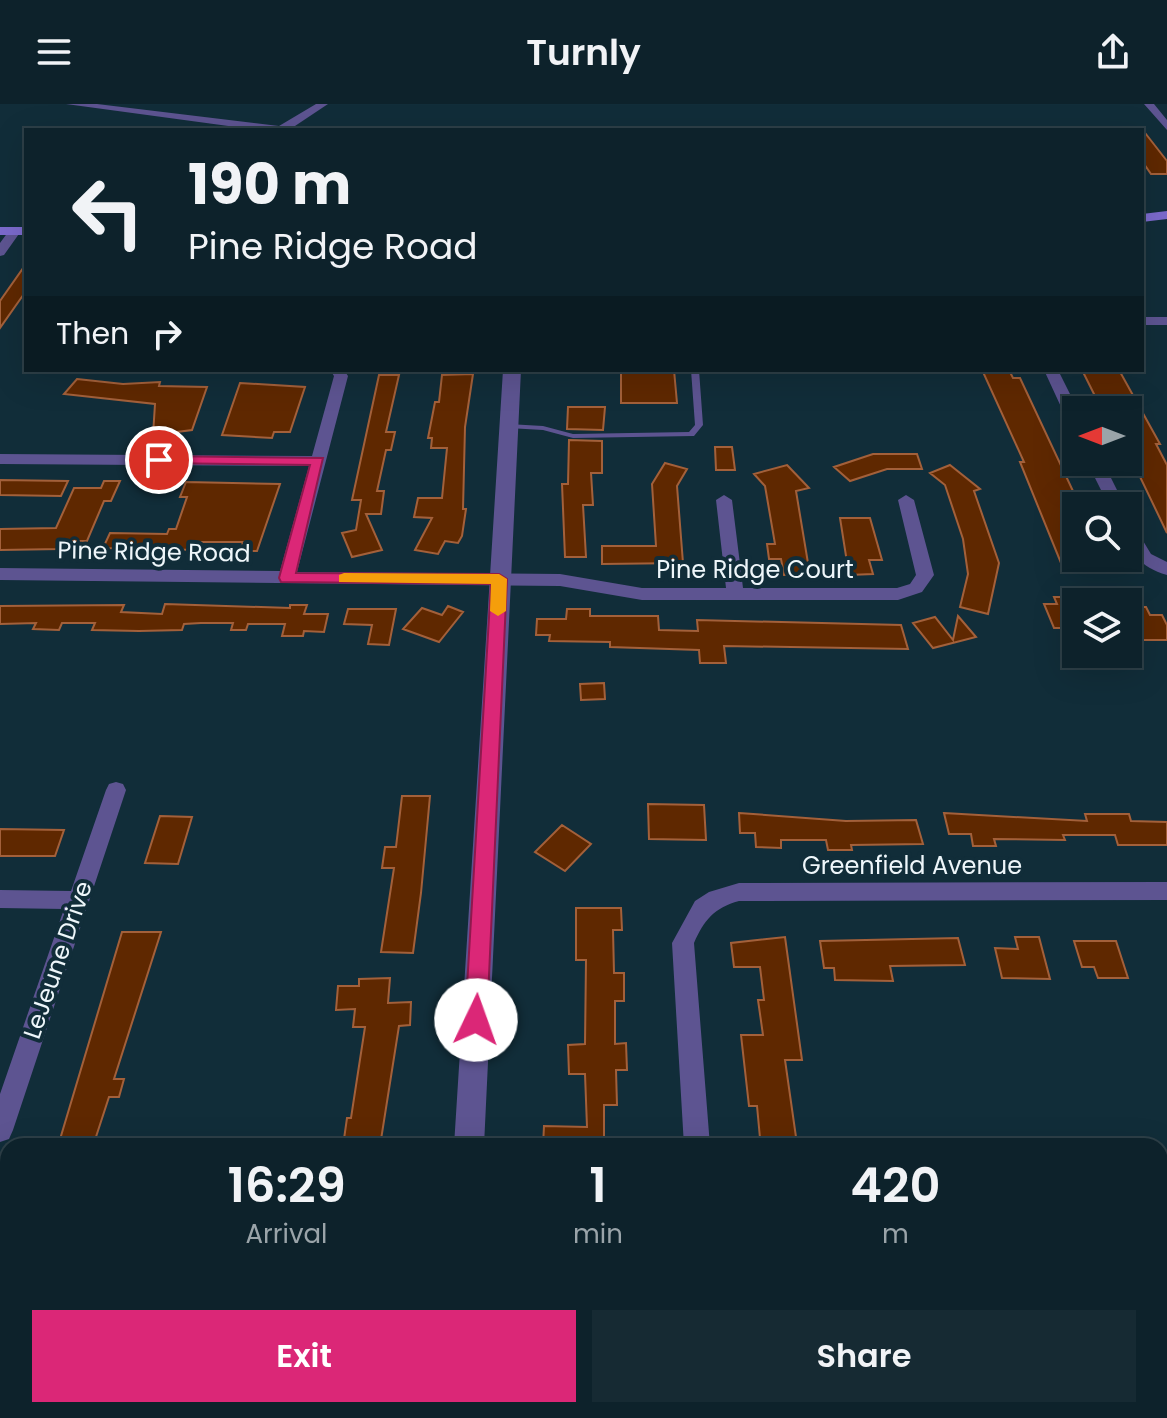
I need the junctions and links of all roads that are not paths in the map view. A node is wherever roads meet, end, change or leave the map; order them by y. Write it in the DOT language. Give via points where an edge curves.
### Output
graph roads {
  1 [pos="71,104"];
  2 [pos="323,104"];
  3 [pos="1149,104"];
  4 [pos="1167,127"];
  5 [pos="267,128"];
  6 [pos="286,128"];
  7 [pos="1144,210"];
  8 [pos="1167,214"];
  9 [pos="1144,218"];
  10 [pos="14,231"];
  11 [pos="0,252"];
  12 [pos="1144,321"];
  13 [pos="1167,321"];
  14 [pos="512,372"];
  15 [pos="695,372"];
  16 [pos="1052,372"];
  17 [pos="339,373"];
  18 [pos="1064,396"];
  19 [pos="508,426"];
  20 [pos="0,459"];
  21 [pos="318,461"];
  22 [pos="724,500"];
  23 [pos="906,500"];
  24 [pos="1142,553"];
  25 [pos="1167,569"];
  26 [pos="0,574"];
  27 [pos="287,578"];
  28 [pos="499,579"];
  29 [pos="735,594"];
  30 [pos="116,790"];
  31 [pos="1167,891"];
  32 [pos="0,899"];
  33 [pos="79,900"];
  34 [pos="0,1130"];
  35 [pos="469,1138"];
  36 [pos="696,1138"];
  1 -- 5 [label="street"];
  2 -- 6 [label="street"];
  3 -- 4 [label="street"];
  7 -- 8 [label="main road"];
  8 -- 9 [label="main road"];
  10 -- 11 [label="street"];
  12 -- 13 [label="street"];
  14 -- 19 [label="street"];
  15 -- 19 [label="lane" via="699,425 691,434 573,436"];
  16 -- 18 [label="street"];
  17 -- 21 [label="street"];
  19 -- 28 [label="street"];
  20 -- 21 [label="street"];
  21 -- 27 [label="street"];
  22 -- 29 [label="street"];
  23 -- 29 [label="street, Pine Ridge Court" via="925,568 916,588 887,595"];
  24 -- 25 [label="street"];
  26 -- 27 [label="street, Pine Ridge Road"];
  27 -- 28 [label="street, Pine Ridge Road"];
  28 -- 29 [label="street, Pine Ridge Court" via="560,580 642,594"];
  28 -- 35 [label="street"];
  30 -- 33 [label="street, LeJeune Drive"];
  31 -- 36 [label="street, Greenfield Avenue" via="739,892 710,899 695,915 683,943"];
  32 -- 33 [label="street"];
  33 -- 34 [label="street, LeJeune Drive"];
}
